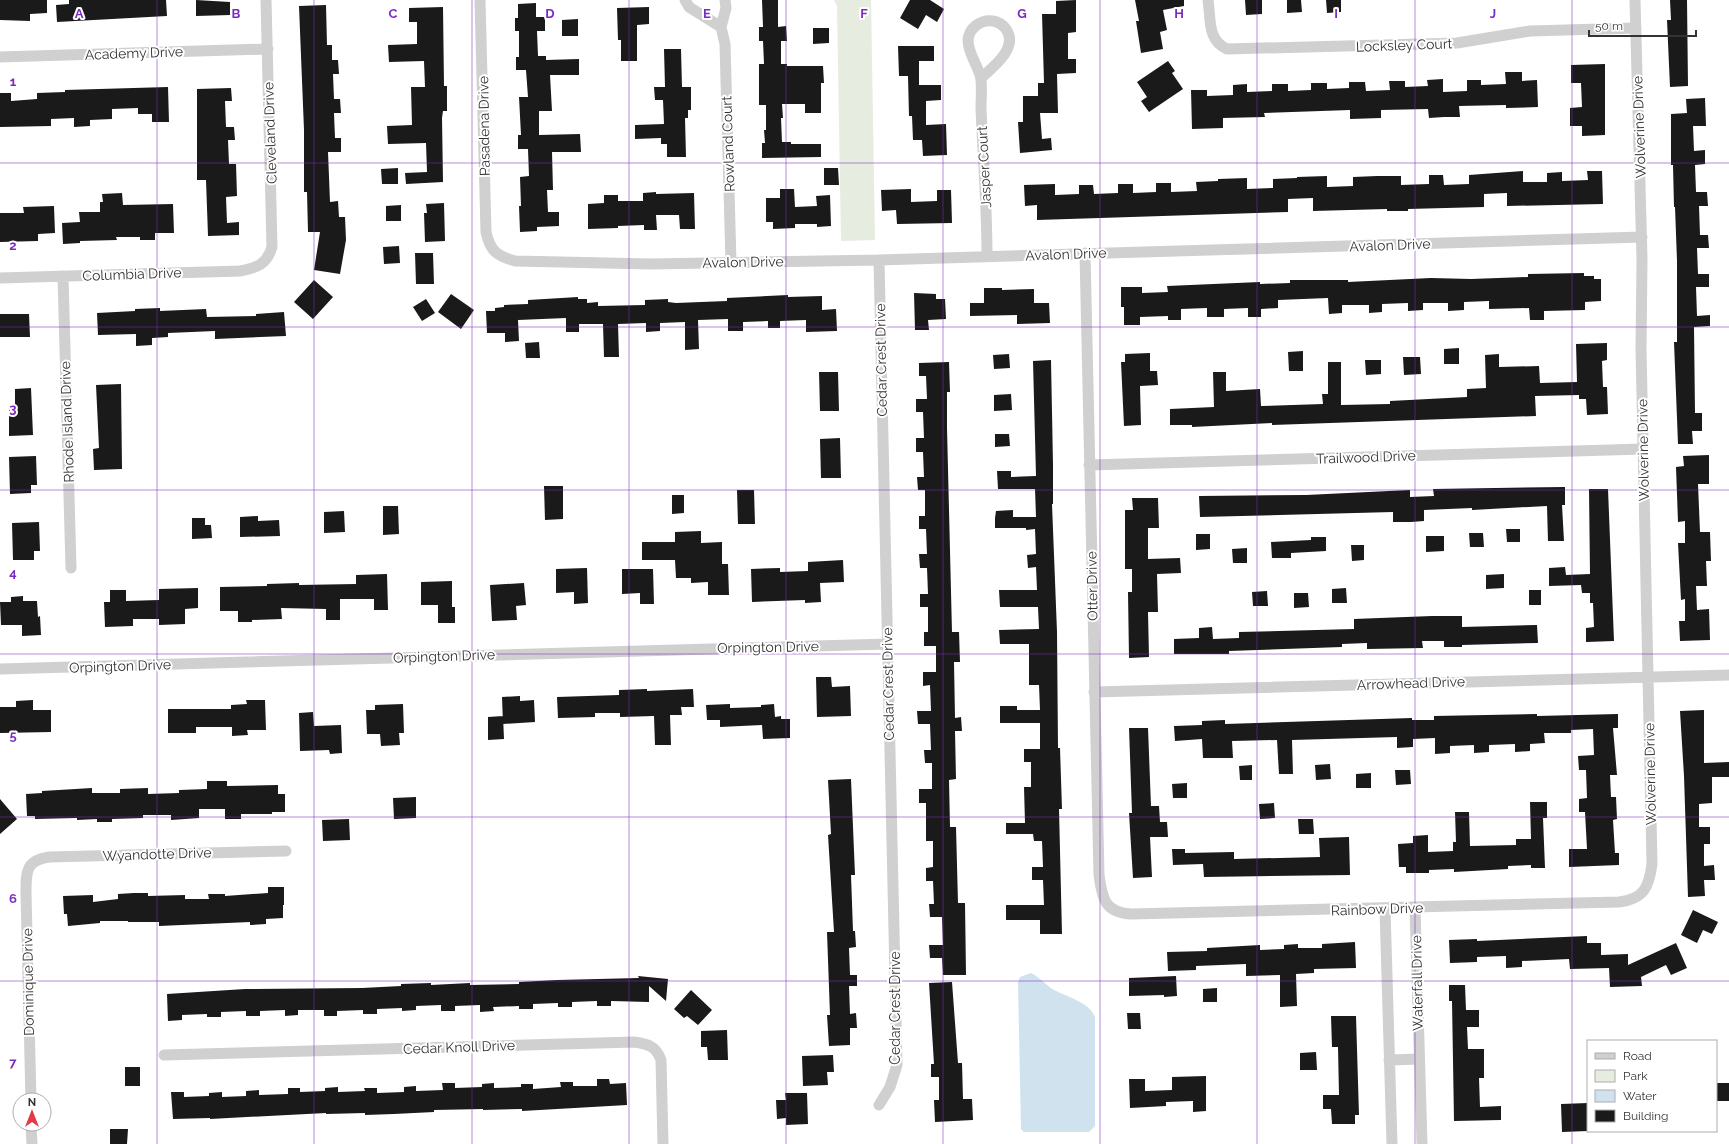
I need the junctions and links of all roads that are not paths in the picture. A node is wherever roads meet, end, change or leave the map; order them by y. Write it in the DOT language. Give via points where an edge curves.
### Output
graph roads {
  1 [pos="266,0"];
  2 [pos="480,0"];
  3 [pos="685,0"];
  4 [pos="726,0"];
  5 [pos="1208,0"];
  6 [pos="1635,0"];
  7 [pos="721,27"];
  8 [pos="1636,28"];
  9 [pos="268,49"];
  10 [pos="0,57"];
  11 [pos="981,78"];
  12 [pos="1642,237"];
  13 [pos="494,251"];
  14 [pos="1085,253"];
  15 [pos="987,256"];
  16 [pos="879,260"];
  17 [pos="731,263"];
  18 [pos="263,264"];
  19 [pos="63,276"];
  20 [pos="0,278"];
  21 [pos="1643,449"];
  22 [pos="1089,465"];
  23 [pos="71,568"];
  24 [pos="888,644"];
  25 [pos="0,669"];
  26 [pos="1729,675"];
  27 [pos="1648,677"];
  28 [pos="1094,692"];
  29 [pos="286,851"];
  30 [pos="30,865"];
  31 [pos="1638,896"];
  32 [pos="1415,908"];
  33 [pos="1385,909"];
  34 [pos="1116,912"];
  35 [pos="164,1055"];
  36 [pos="1419,1059"];
  37 [pos="1389,1060"];
  38 [pos="31,1092"];
  39 [pos="879,1104"];
  40 [pos="31,1132"];
  41 [pos="32,1144"];
  42 [pos="663,1144"];
  43 [pos="1392,1144"];
  44 [pos="1422,1144"];
  1 -- 9 [label="street, Cleveland Drive"];
  2 -- 13 [label="street, Pasadena Drive" via="486,232 488,242"];
  3 -- 7 [label="street" via="689,7"];
  4 -- 7 [label="street, Rowland Court"];
  5 -- 8 [label="street, Locksley Court" via="1214,39 1218,45 1227,49 1456,43 1530,31"];
  6 -- 8 [label="street, Wolverine Drive"];
  7 -- 17 [label="street, Rowland Court" via="725,44"];
  8 -- 12 [label="street, Wolverine Drive"];
  9 -- 10 [label="street, Academy Drive"];
  9 -- 18 [label="street, Cleveland Drive" via="272,247"];
  11 -- 11 [label="street, Jasper Court" via="1000,60 1008,47 1008,32 1002,24 994,21 987,20 976,24 970,31 968,40 974,64"];
  11 -- 15 [label="street, Jasper Court"];
  12 -- 14 [label="street, Avalon Drive"];
  12 -- 21 [label="street, Wolverine Drive" via="1640,329"];
  13 -- 17 [label="street, Avalon Drive" via="503,257 529,263"];
  14 -- 15 [label="street, Avalon Drive"];
  14 -- 22 [label="street, Otter Drive"];
  15 -- 16 [label="street, Avalon Drive"];
  16 -- 17 [label="street, Avalon Drive"];
  16 -- 24 [label="street, Cedar Crest Drive"];
  18 -- 19 [label="street, Columbia Drive" via="240,271"];
  19 -- 20 [label="street, Columbia Drive"];
  19 -- 23 [label="street, Rhode Island Drive"];
  21 -- 22 [label="street, Trailwood Drive"];
  21 -- 27 [label="street, Wolverine Drive"];
  22 -- 28 [label="street, Otter Drive"];
  24 -- 25 [label="street, Orpington Drive"];
  24 -- 39 [label="street, Cedar Crest Drive" via="897,1065 890,1087"];
  26 -- 27 [label="street, Arrowhead Drive"];
  27 -- 28 [label="street, Arrowhead Drive"];
  27 -- 31 [label="street, Wolverine Drive" via="1652,864 1648,886"];
  28 -- 34 [label="street, Otter Drive" via="1099,875 1102,896 1106,904"];
  29 -- 30 [label="street, Wyandotte Drive" via="50,857 41,858"];
  30 -- 38 [label="street, Dominique Drive" via="26,875 26,893"];
  31 -- 32 [label="street, Rainbow Drive" via="1619,902"];
  32 -- 33 [label="street, Rainbow Drive"];
  32 -- 36 [label="street, Waterfall Drive"];
  33 -- 34 [label="street, Rainbow Drive" via="1132,914"];
  33 -- 37 [label="street"];
  35 -- 42 [label="street, Cedar Knoll Drive" via="645,1043 655,1049 661,1060"];
  36 -- 37 [label="street"];
  36 -- 44 [label="street, Waterfall Drive"];
  37 -- 43 [label="street"];
  40 -- 41 [label="street"];
}
